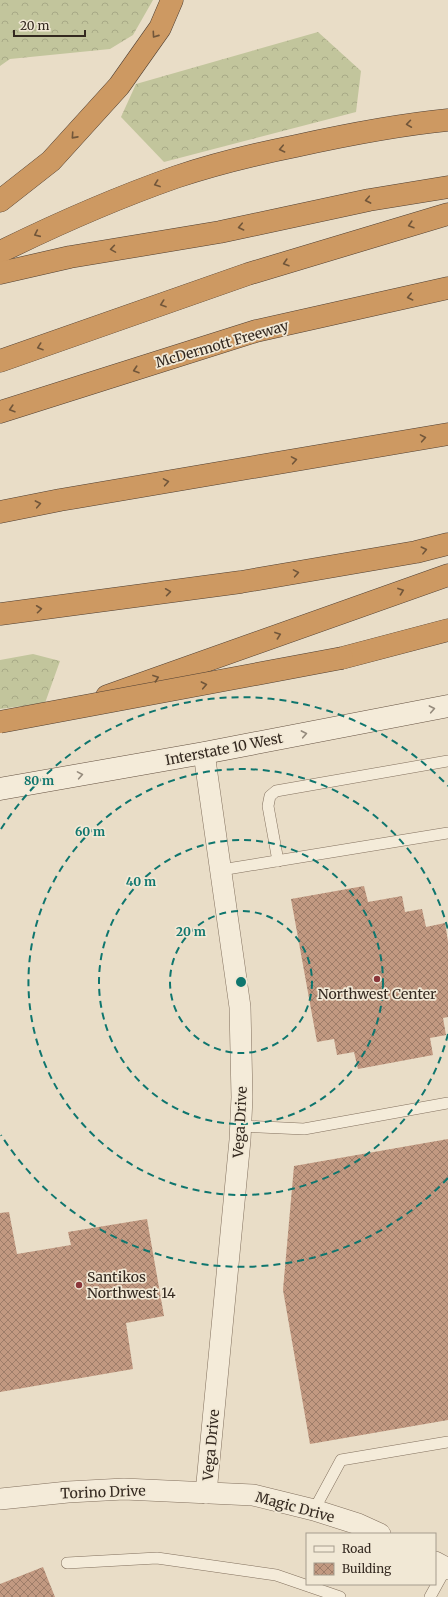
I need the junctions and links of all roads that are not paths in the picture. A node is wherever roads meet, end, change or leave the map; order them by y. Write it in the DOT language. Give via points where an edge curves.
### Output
graph roads {
  1 [pos="172,0"];
  2 [pos="448,120"];
  3 [pos="448,187"];
  4 [pos="0,201"];
  5 [pos="448,214"];
  6 [pos="0,252"];
  7 [pos="0,273"];
  8 [pos="448,288"];
  9 [pos="0,361"];
  10 [pos="0,412"];
  11 [pos="448,434"];
  12 [pos="0,512"];
  13 [pos="448,544"];
  14 [pos="448,575"];
  15 [pos="0,614"];
  16 [pos="448,630"];
  17 [pos="448,642"];
  18 [pos="342,658"];
  19 [pos="448,706"];
  20 [pos="0,722"];
  21 [pos="0,733"];
  22 [pos="204,753"];
  23 [pos="448,761"];
  24 [pos="0,789"];
  25 [pos="448,833"];
  26 [pos="278,860"];
  27 [pos="220,870"];
  28 [pos="448,1103"];
  29 [pos="241,1126"];
  30 [pos="448,1442"];
  31 [pos="206,1493"];
  32 [pos="0,1499"];
  33 [pos="314,1510"];
  34 [pos="378,1533"];
  35 [pos="67,1563"];
  36 [pos="443,1566"];
  37 [pos="436,1583"];
  38 [pos="435,1585"];
  39 [pos="340,1597"];
  40 [pos="430,1597"];
  1 -- 4 [label="highway, one-way" via="160,28 119,86 51,162"];
  2 -- 6 [label="highway, one-way" via="411,123 332,138 254,155 177,177 114,200"];
  3 -- 7 [label="highway, one-way" via="369,200 220,232 70,256"];
  5 -- 9 [label="highway, one-way" via="248,274"];
  8 -- 10 [label="highway, McDermott Freeway, one-way" via="256,331"];
  12 -- 11 [label="highway, one-way"];
  15 -- 13 [label="highway, one-way" via="241,582 416,552"];
  21 -- 14 [label="highway, one-way"];
  16 -- 18 [label="highway"];
  17 -- 18 [label="highway"];
  20 -- 18 [label="highway, one-way, bridge"];
  22 -- 19 [label="main road, Interstate 10 West, one-way"];
  24 -- 22 [label="main road, Interstate 10 West, one-way"];
  22 -- 27 [label="street, Vega Drive"];
  23 -- 26 [label="lane" via="276,790 270,796 268,806"];
  25 -- 26 [label="lane"];
  26 -- 27 [label="lane"];
  27 -- 29 [label="street, Vega Drive" via="240,1006"];
  28 -- 29 [label="lane" via="304,1129"];
  29 -- 31 [label="street, Vega Drive"];
  30 -- 33 [label="lane" via="341,1460"];
  31 -- 32 [label="street, Torino Drive" via="124,1489"];
  31 -- 33 [label="street, Magic Drive" via="253,1495"];
  33 -- 34 [label="street, Magic Drive"];
  35 -- 39 [label="lane" via="157,1558 276,1575"];
  36 -- 37 [label="lane"];
  38 -- 40 [label="lane"];
}
